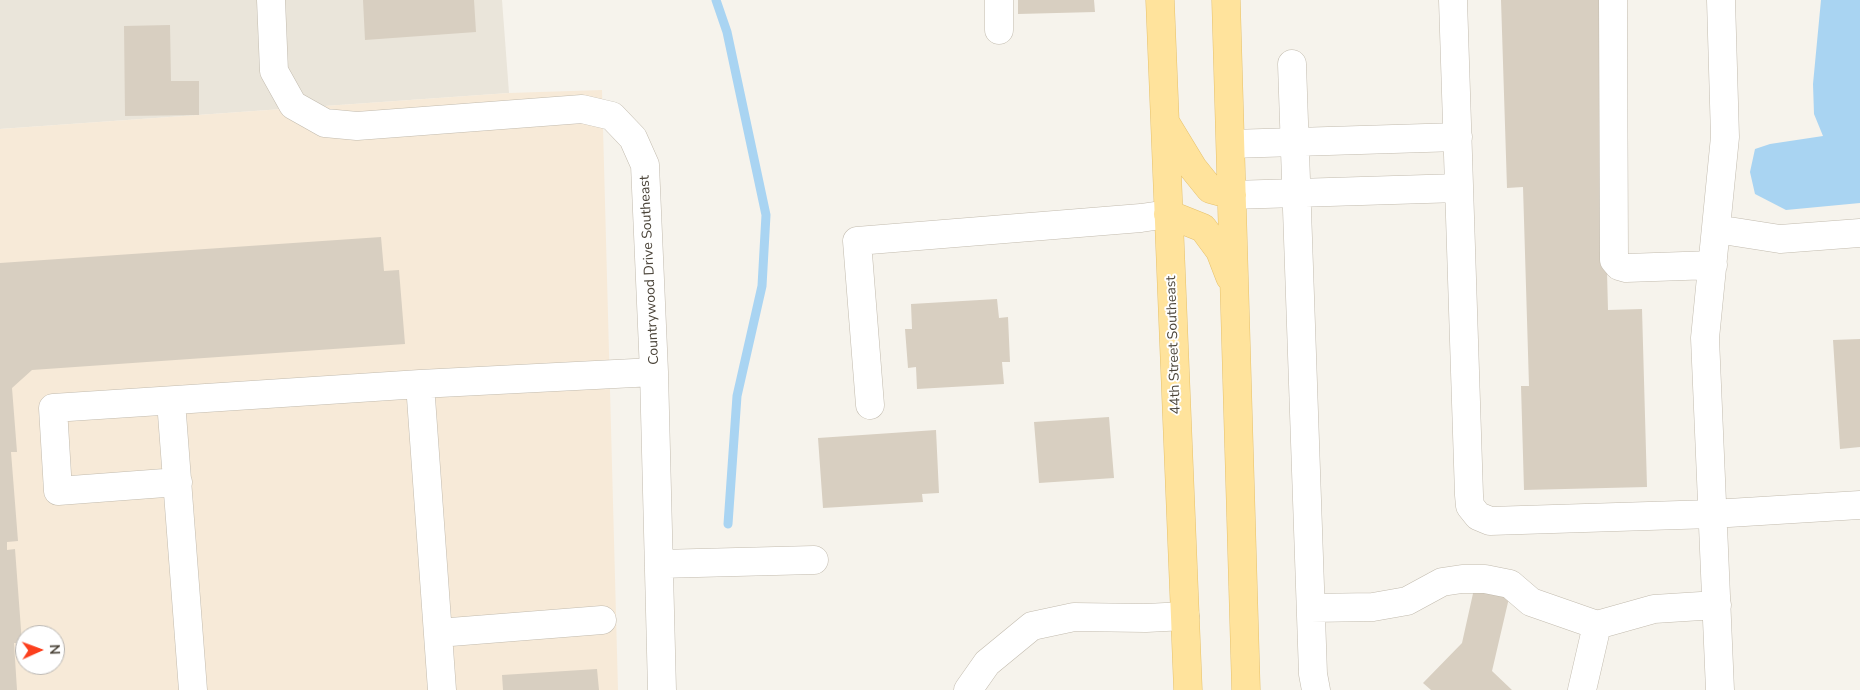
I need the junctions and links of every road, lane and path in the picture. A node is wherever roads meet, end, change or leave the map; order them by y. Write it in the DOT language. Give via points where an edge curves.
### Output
graph roads {
  1 [pos="272,0"];
  2 [pos="999,0"];
  3 [pos="1160,0"];
  4 [pos="1226,0"];
  5 [pos="1453,0"];
  6 [pos="1613,0"];
  7 [pos="1722,0"];
  8 [pos="999,30"];
  9 [pos="1292,64"];
  10 [pos="1164,121"];
  11 [pos="1458,137"];
  12 [pos="1296,142"];
  13 [pos="1231,144"];
  14 [pos="1459,188"];
  15 [pos="1297,193"];
  16 [pos="1232,196"];
  17 [pos="1168,214"];
  18 [pos="1716,229"];
  19 [pos="1860,233"];
  20 [pos="1713,264"];
  21 [pos="1235,290"];
  22 [pos="654,372"];
  23 [pos="420,384"];
  24 [pos="171,401"];
  25 [pos="870,405"];
  26 [pos="178,482"];
  27 [pos="1860,505"];
  28 [pos="1712,514"];
  29 [pos="814,560"];
  30 [pos="659,564"];
  31 [pos="1717,605"];
  32 [pos="1311,608"];
  33 [pos="1185,616"];
  34 [pos="602,620"];
  35 [pos="1597,625"];
  36 [pos="438,633"];
  37 [pos="193,690"];
  38 [pos="442,690"];
  39 [pos="662,690"];
  40 [pos="968,690"];
  41 [pos="1188,690"];
  42 [pos="1246,690"];
  43 [pos="1316,690"];
  44 [pos="1582,690"];
  45 [pos="1720,690"];
  1 -- 22 [label="street, Countrywood Drive Southeast" via="274,71 293,105 325,123 357,126 582,109 612,116 633,138 645,165"];
  2 -- 8 [label="street"];
  3 -- 10 [label="main road, 44th Street Southeast"];
  4 -- 13 [label="main road"];
  5 -- 11 [label="street"];
  6 -- 20 [label="street" via="1614,260 1626,268"];
  7 -- 18 [label="street" via="1725,137"];
  9 -- 12 [label="street"];
  10 -- 16 [label="main road" via="1210,189"];
  10 -- 17 [label="main road, 44th Street Southeast"];
  11 -- 12 [label="street"];
  11 -- 14 [label="street"];
  12 -- 13 [label="street"];
  12 -- 15 [label="street"];
  13 -- 16 [label="main road"];
  14 -- 15 [label="street"];
  14 -- 28 [label="street" via="1470,506 1478,516 1490,521"];
  15 -- 16 [label="street"];
  15 -- 32 [label="street"];
  16 -- 21 [label="main road"];
  17 -- 21 [label="main road" via="1203,228 1220,251"];
  17 -- 25 [label="street" via="857,241"];
  17 -- 33 [label="main road, 44th Street Southeast"];
  18 -- 19 [label="street" via="1780,239"];
  18 -- 20 [label="street"];
  20 -- 28 [label="street" via="1705,338"];
  21 -- 42 [label="main road"];
  22 -- 23 [label="street"];
  22 -- 30 [label="street, Countrywood Drive Southeast"];
  23 -- 24 [label="street"];
  23 -- 36 [label="street"];
  24 -- 26 [label="street"];
  24 -- 26 [label="street" via="53,408 58,491"];
  26 -- 37 [label="street"];
  27 -- 28 [label="street"];
  28 -- 31 [label="street"];
  29 -- 30 [label="street"];
  30 -- 39 [label="street, Countrywood Drive Southeast"];
  31 -- 35 [label="street" via="1654,609"];
  31 -- 45 [label="street"];
  32 -- 35 [label="street" via="1373,607 1407,602 1442,582 1462,578 1510,584 1532,602"];
  32 -- 43 [label="street"];
  33 -- 40 [label="street" via="1074,616 1032,626 987,663"];
  33 -- 41 [label="main road, 44th Street Southeast"];
  34 -- 36 [label="street"];
  35 -- 44 [label="street"];
  36 -- 38 [label="street"];
}
